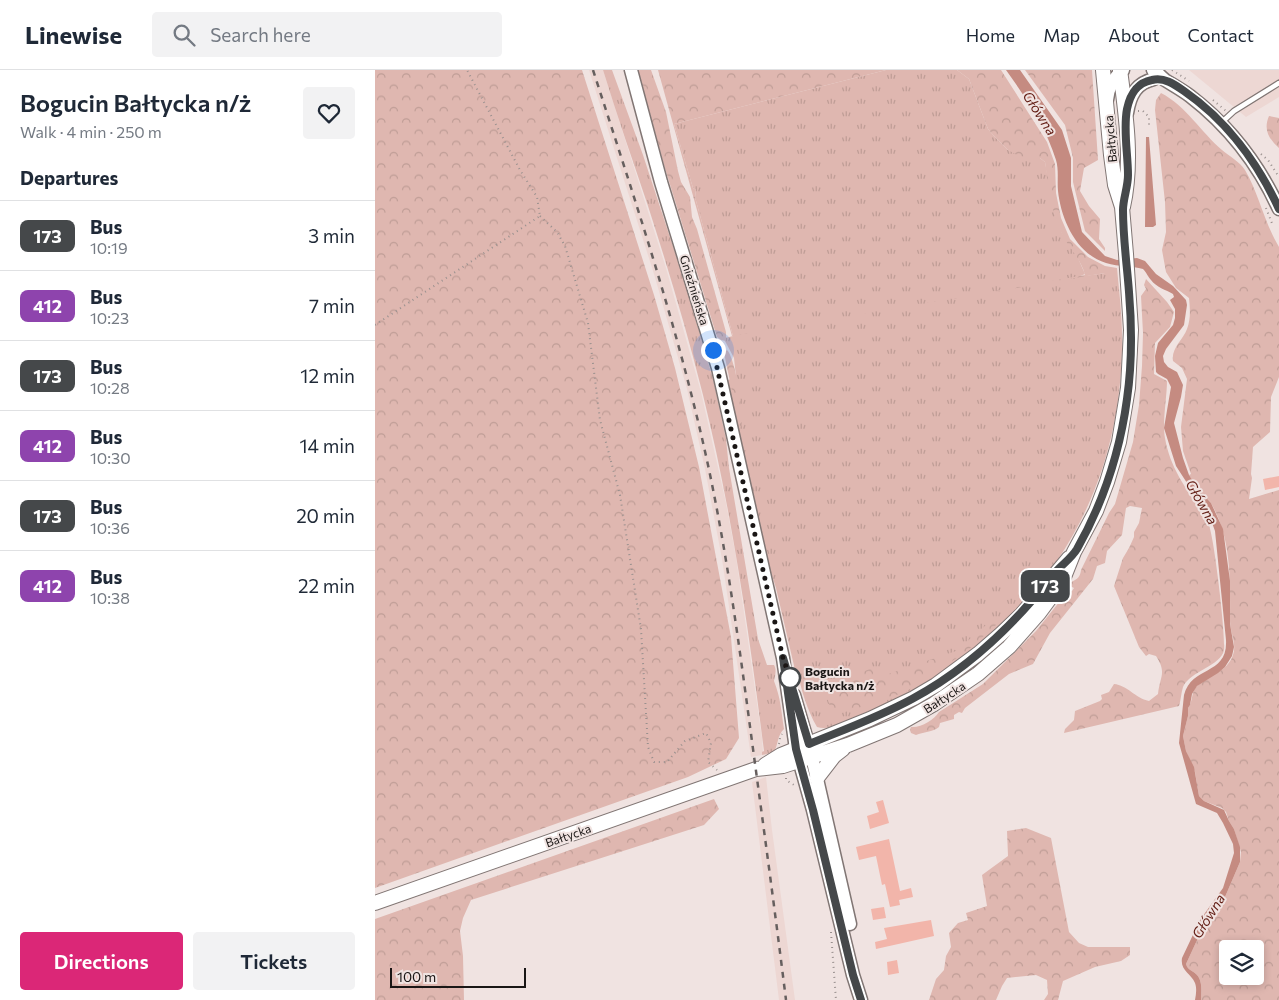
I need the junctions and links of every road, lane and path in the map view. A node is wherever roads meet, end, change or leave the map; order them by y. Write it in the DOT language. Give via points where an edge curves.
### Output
graph roads {
  1 [pos="467,70"];
  2 [pos="631,70"];
  3 [pos="1103,70"];
  4 [pos="1120,70"];
  5 [pos="1157,76"];
  6 [pos="1279,82"];
  7 [pos="1107,102"];
  8 [pos="1125,123"];
  9 [pos="1221,123"];
  10 [pos="1149,127"];
  11 [pos="1123,207"];
  12 [pos="1279,210"];
  13 [pos="540,216"];
  14 [pos="375,324"];
  15 [pos="1074,552"];
  16 [pos="784,732"];
  17 [pos="848,745"];
  18 [pos="779,746"];
  19 [pos="804,753"];
  20 [pos="723,774"];
  21 [pos="817,778"];
  22 [pos="786,780"];
  23 [pos="794,785"];
  24 [pos="375,903"];
  25 [pos="831,928"];
  26 [pos="836,1000"];
  27 [pos="861,1000"];
  1 -- 13 [label="path" via="537,197"];
  2 -- 19 [label="street, Gnieźnieńska" via="661,182 718,368"];
  3 -- 7 [label="main road, Bałtycka"];
  4 -- 5 [label="street" via="1132,78"];
  4 -- 7 [label="street" via="1109,88"];
  4 -- 8 [label="main road, Bałtycka"];
  5 -- 8 [label="street" via="1143,82 1134,91"];
  5 -- 9 [label="street" via="1188,94"];
  6 -- 9 [label="lane" via="1233,111"];
  7 -- 11 [label="main road, Bałtycka" via="1114,178"];
  8 -- 10 [label="path" via="1135,112 1143,111 1149,117"];
  8 -- 11 [label="main road, Bałtycka" via="1128,176"];
  9 -- 12 [label="street" via="1263,178"];
  11 -- 15 [label="main road, Bałtycka" via="1131,348 1128,388 1123,423 1103,495"];
  13 -- 14 [label="path"];
  13 -- 20 [label="path" via="557,232 565,246 588,323 601,420 620,495 641,629 648,747 655,762 667,762 685,741 706,733 711,743 708,762"];
  15 -- 17 [label="main road, Bałtycka" via="1062,582 1050,599 995,660 934,704"];
  15 -- 19 [label="main road, Bałtycka" via="1021,614 960,668 894,708"];
  16 -- 18 [label="path"];
  17 -- 19 [label="main road, Bałtycka"];
  17 -- 21 [label="main road" via="834,756"];
  19 -- 21 [label="street, Gnieźnieńska"];
  19 -- 24 [label="main road, Bałtycka" via="781,755 761,768"];
  19 -- 27 [label="street, Gnieźnieńska" via="813,810"];
  21 -- 27 [label="street, Gnieźnieńska" via="854,942"];
  22 -- 23 [label="path"];
  25 -- 26 [label="path"];
}
